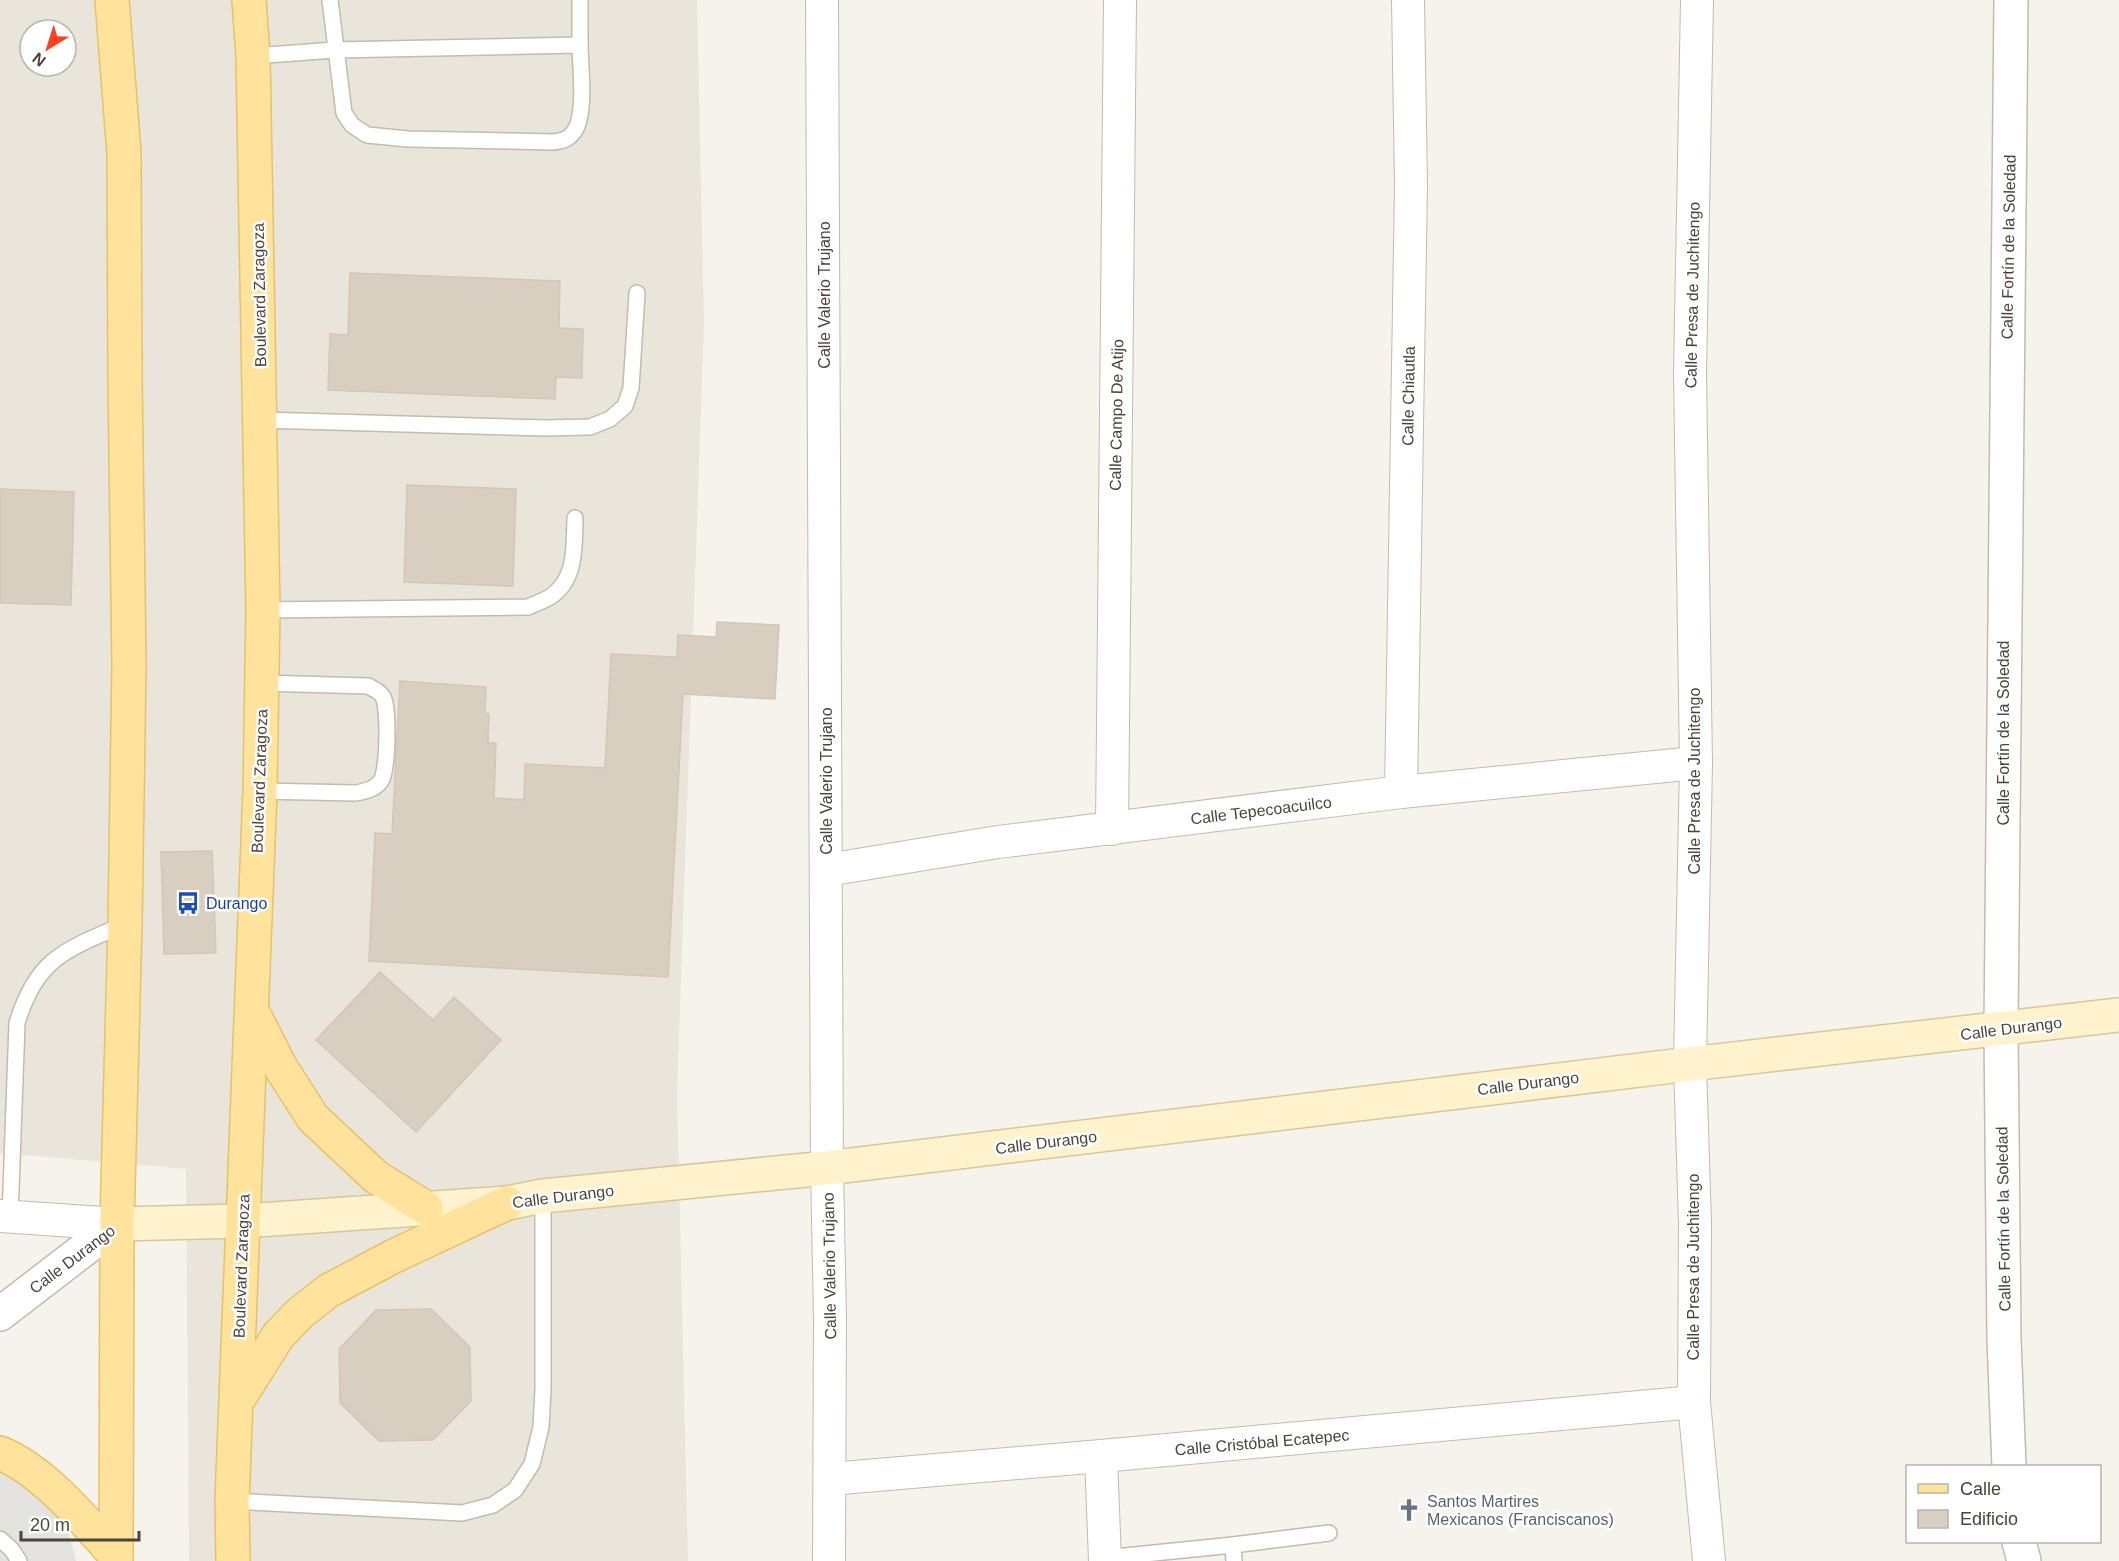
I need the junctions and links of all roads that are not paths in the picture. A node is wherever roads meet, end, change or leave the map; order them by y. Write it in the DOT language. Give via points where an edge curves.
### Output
graph roads {
  1 [pos="112,0"];
  2 [pos="249,0"];
  3 [pos="330,0"];
  4 [pos="580,0"];
  5 [pos="822,0"];
  6 [pos="1120,0"];
  7 [pos="1408,0"];
  8 [pos="1697,0"];
  9 [pos="2011,0"];
  10 [pos="580,45"];
  11 [pos="335,50"];
  12 [pos="253,56"];
  13 [pos="637,293"];
  14 [pos="261,420"];
  15 [pos="575,518"];
  16 [pos="263,610"];
  17 [pos="261,683"];
  18 [pos="1696,763"];
  19 [pos="260,791"];
  20 [pos="1401,792"];
  21 [pos="1112,829"];
  22 [pos="827,870"];
  23 [pos="125,924"];
  24 [pos="251,1009"];
  25 [pos="2119,1015"];
  26 [pos="2001,1029"];
  27 [pos="1690,1064"];
  28 [pos="827,1168"];
  29 [pos="543,1196"];
  30 [pos="507,1203"];
  31 [pos="426,1208"];
  32 [pos="5,1217"];
  33 [pos="243,1221"];
  34 [pos="117,1224"];
  35 [pos="0,1314"];
  36 [pos="237,1402"];
  37 [pos="1694,1402"];
  38 [pos="0,1453"];
  39 [pos="1101,1456"];
  40 [pos="2008,1465"];
  41 [pos="830,1479"];
  42 [pos="232,1501"];
  43 [pos="1329,1533"];
  44 [pos="0,1539"];
  45 [pos="2019,1543"];
  46 [pos="1233,1545"];
  47 [pos="116,1558"];
  48 [pos="1105,1559"];
  49 [pos="19,1561"];
  50 [pos="233,1561"];
  51 [pos="829,1561"];
  52 [pos="1234,1561"];
  53 [pos="1709,1561"];
  54 [pos="2024,1561"];
  1 -- 23 [label="main road" via="124,153 129,665"];
  2 -- 12 [label="main road, Boulevard Zaragoza"];
  3 -- 11 [label="lane"];
  4 -- 10 [label="lane"];
  5 -- 22 [label="street, Calle Valerio Trujano"];
  6 -- 21 [label="street, Calle Campo De Atijo"];
  7 -- 20 [label="street, Calle Chiautla" via="1411,185"];
  8 -- 18 [label="street, Calle Presa de Juchitengo" via="1690,374"];
  9 -- 26 [label="street, Calle Fortín de la Soledad"];
  10 -- 11 [label="lane"];
  10 -- 11 [label="lane" via="579,119 574,132 564,141 553,142 367,135 352,125 344,113"];
  11 -- 12 [label="lane"];
  12 -- 14 [label="main road, Boulevard Zaragoza"];
  13 -- 14 [label="lane" via="631,388 625,406 610,419 590,427"];
  14 -- 16 [label="main road, Boulevard Zaragoza"];
  15 -- 16 [label="lane" via="574,561 564,584 550,597 528,607"];
  16 -- 17 [label="main road, Boulevard Zaragoza"];
  17 -- 19 [label="main road, Boulevard Zaragoza"];
  17 -- 19 [label="lane" via="368,686 378,691 386,706 387,761 385,774 370,790"];
  18 -- 20 [label="street, Calle Tepecoacuilco"];
  18 -- 27 [label="street, Calle Presa de Juchitengo"];
  19 -- 24 [label="main road, Boulevard Zaragoza"];
  20 -- 21 [label="street, Calle Tepecoacuilco"];
  21 -- 22 [label="street, Calle Tepecoacuilco" via="998,842"];
  22 -- 28 [label="street, Calle Valerio Trujano"];
  23 -- 32 [label="lane" via="75,946 46,966 24,998 17,1023"];
  23 -- 34 [label="main road"];
  24 -- 31 [label="main road" via="281,1068 313,1118 376,1178"];
  24 -- 33 [label="main road, Boulevard Zaragoza"];
  25 -- 26 [label="main road, Calle Durango"];
  26 -- 27 [label="main road, Calle Durango"];
  26 -- 40 [label="street, Calle Fortín de la Soledad"];
  27 -- 28 [label="main road, Calle Durango"];
  27 -- 37 [label="street, Calle Presa de Juchitengo" via="1695,1224"];
  28 -- 29 [label="main road, Calle Durango"];
  28 -- 41 [label="street, Calle Valerio Trujano"];
  29 -- 30 [label="main road, Calle Durango"];
  29 -- 42 [label="lane" via="541,1427 532,1464 515,1490 493,1505 462,1512"];
  30 -- 31 [label="main road, Calle Durango"];
  30 -- 36 [label="main road" via="328,1291 278,1336"];
  31 -- 33 [label="main road, Calle Durango"];
  32 -- 34 [label="street"];
  33 -- 34 [label="main road, Calle Durango"];
  33 -- 36 [label="main road, Boulevard Zaragoza"];
  34 -- 35 [label="street, Calle Durango"];
  34 -- 47 [label="main road"];
  36 -- 42 [label="main road, Boulevard Zaragoza"];
  37 -- 39 [label="street, Calle Cristóbal Ecatepec"];
  37 -- 53 [label="street, Calle Presa de Juchitengo"];
  38 -- 47 [label="main road" via="43,1480 80,1515"];
  39 -- 41 [label="street, Calle Cristóbal Ecatepec"];
  39 -- 48 [label="street"];
  41 -- 51 [label="street, Calle Valerio Trujano"];
  42 -- 50 [label="main road, Boulevard Zaragoza"];
  43 -- 46 [label="lane"];
  44 -- 49 [label="lane"];
  45 -- 54 [label="street"];
  46 -- 48 [label="lane"];
  46 -- 52 [label="lane"];
}
